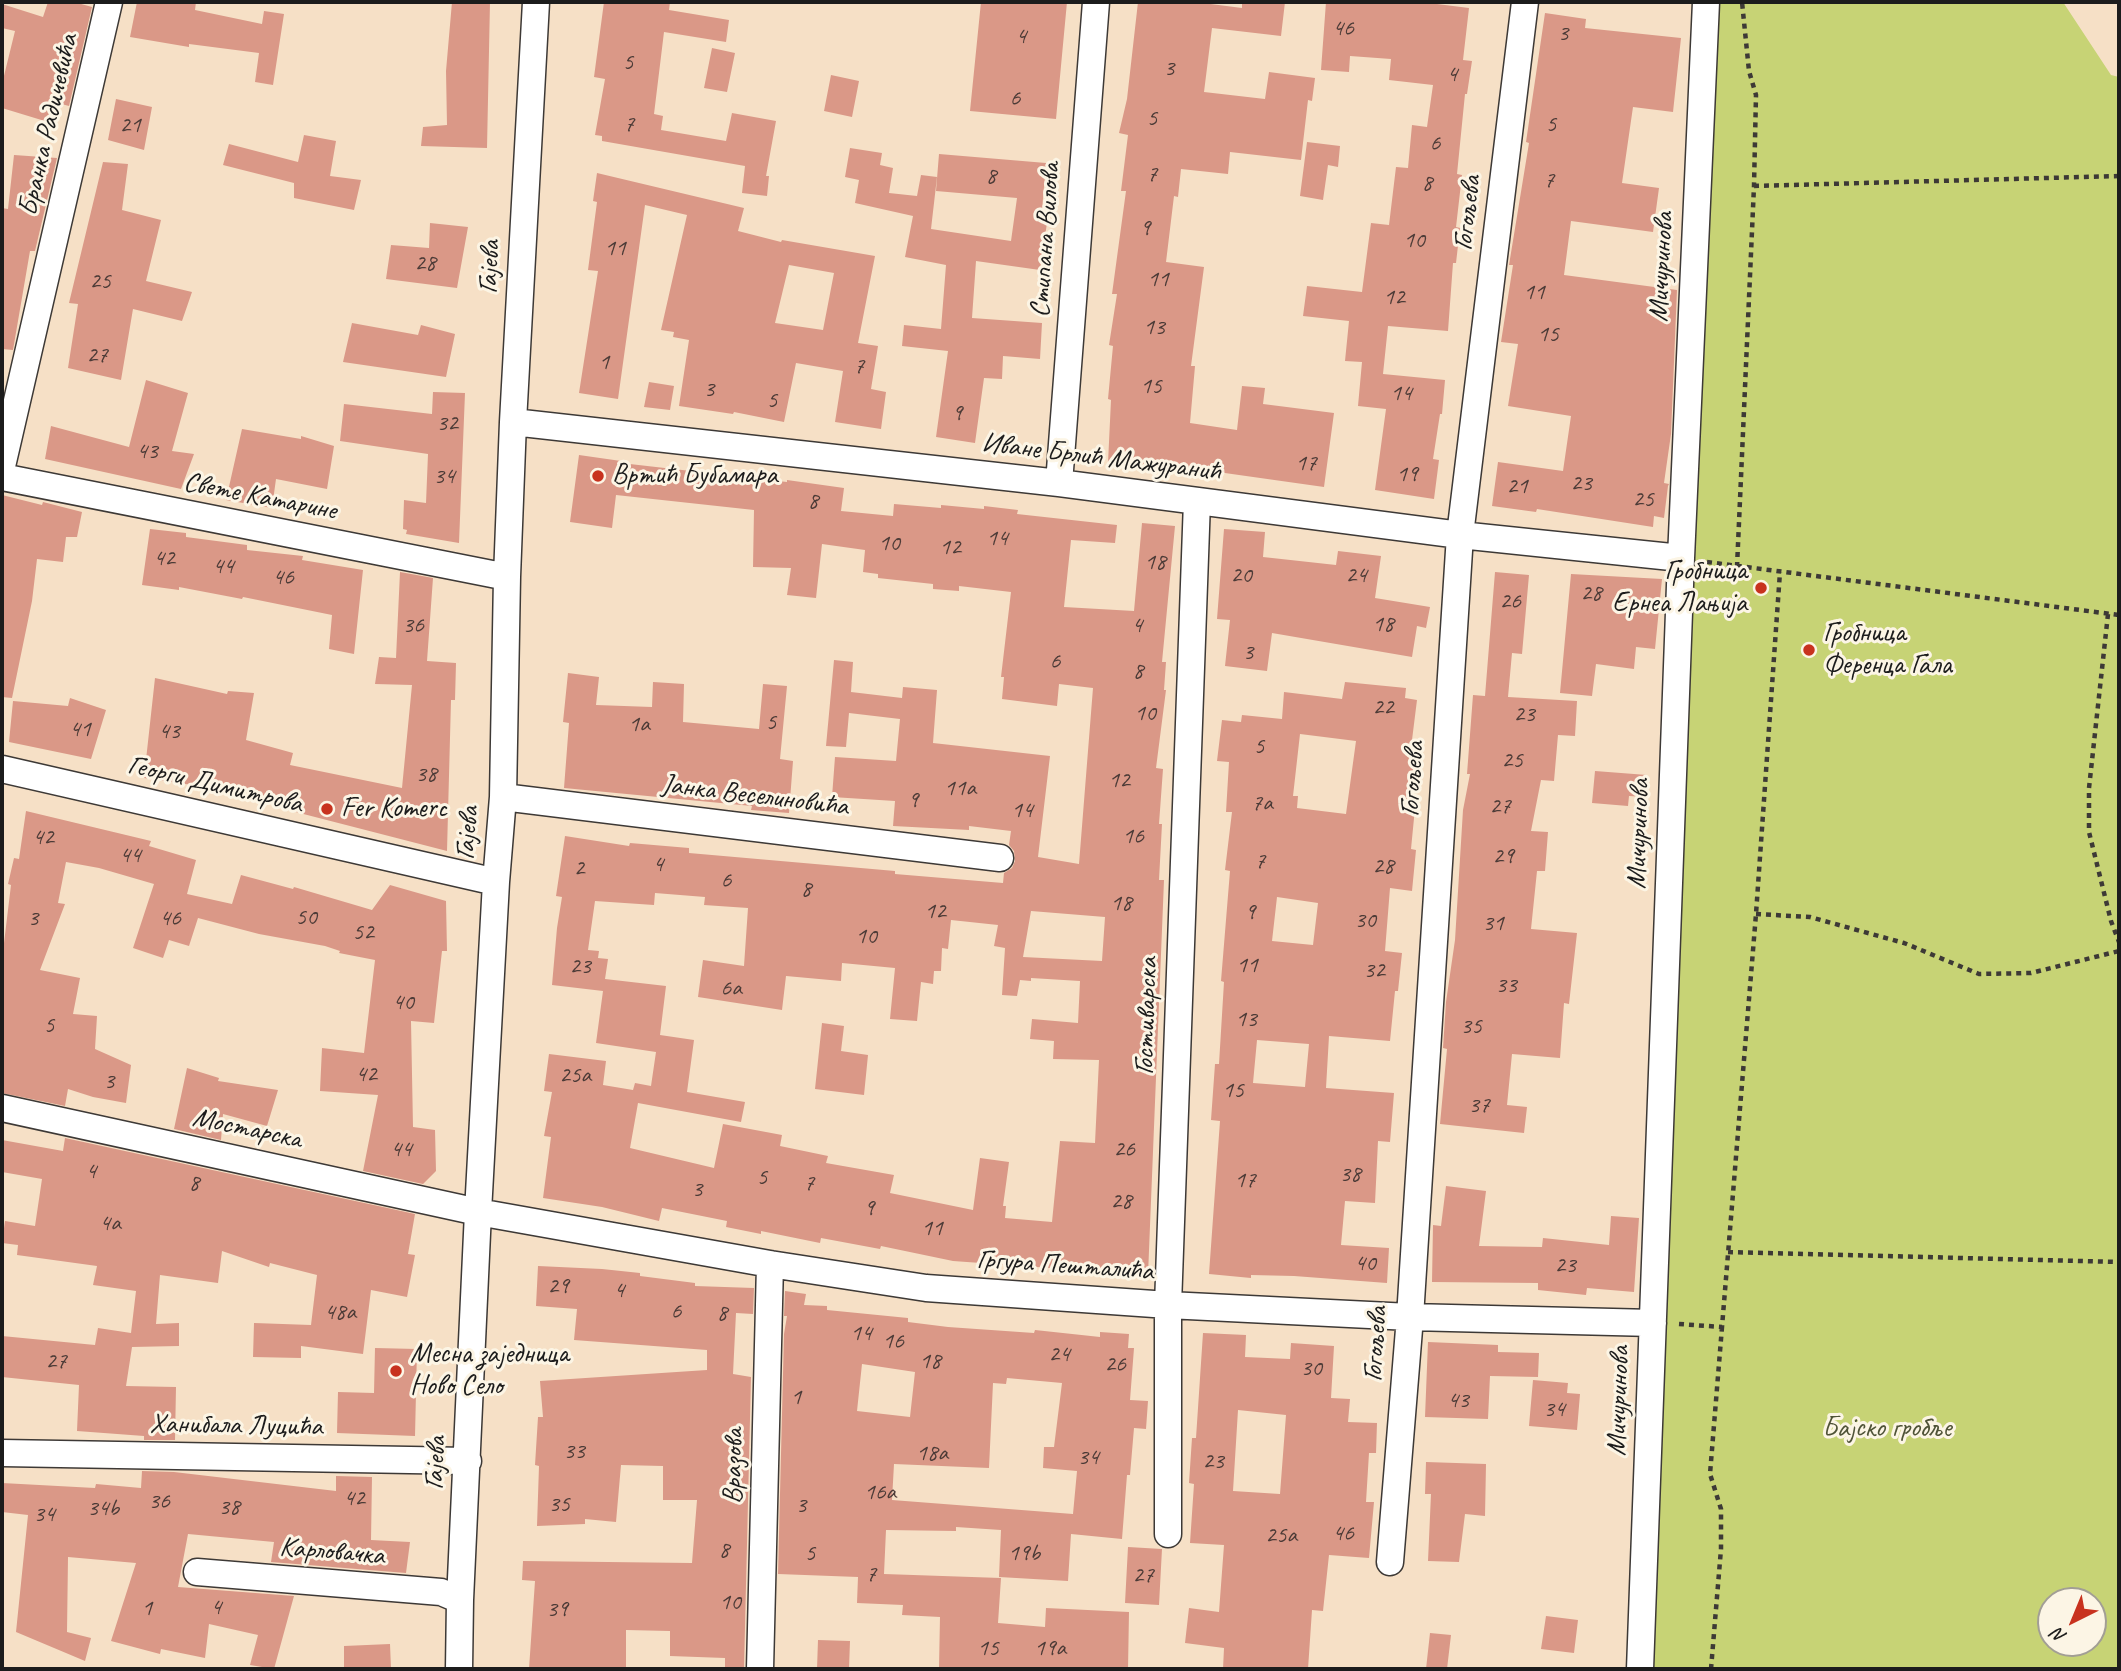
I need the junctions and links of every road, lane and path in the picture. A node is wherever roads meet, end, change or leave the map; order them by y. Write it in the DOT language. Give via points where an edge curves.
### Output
graph roads {
  1 [pos="108,2"];
  2 [pos="537,2"];
  3 [pos="1096,2"];
  4 [pos="1525,2"];
  5 [pos="1706,2"];
  6 [pos="1742,2"];
  7 [pos="2119,176"];
  8 [pos="1754,186"];
  9 [pos="513,422"];
  10 [pos="2,466"];
  11 [pos="2,477"];
  12 [pos="1059,483"];
  13 [pos="1197,501"];
  14 [pos="1460,535"];
  15 [pos="1681,558"];
  16 [pos="1737,567"];
  17 [pos="1780,572"];
  18 [pos="506,578"];
  19 [pos="2108,614"];
  20 [pos="2119,615"];
  21 [pos="3,776"];
  22 [pos="503,797"];
  23 [pos="1000,858"];
  24 [pos="496,882"];
  25 [pos="1756,914"];
  26 [pos="2119,942"];
  27 [pos="2119,951"];
  28 [pos="2,1108"];
  29 [pos="478,1212"];
  30 [pos="1728,1252"];
  31 [pos="2119,1262"];
  32 [pos="770,1264"];
  33 [pos="1168,1305"];
  34 [pos="1410,1317"];
  35 [pos="1653,1322"];
  36 [pos="1722,1327"];
  37 [pos="2,1452"];
  38 [pos="468,1461"];
  39 [pos="1168,1534"];
  40 [pos="1390,1562"];
  41 [pos="197,1573"];
  42 [pos="460,1600"];
  43 [pos="459,1669"];
  44 [pos="760,1669"];
  45 [pos="1640,1669"];
  46 [pos="1711,1669"];
  1 -- 10 [label="street, Бранка Радичевића"];
  2 -- 9 [label="street, Гајева"];
  3 -- 12 [label="street, Стипана Вилова"];
  4 -- 14 [label="street, Гогољева"];
  5 -- 15 [label="street, Мичуринова"];
  6 -- 8 [label="path" via="1756,95"];
  7 -- 8 [label="path"];
  8 -- 16 [label="path"];
  9 -- 12 [label="street, Иване Брлић Мажуранић"];
  9 -- 18 [label="street, Гајева"];
  11 -- 18 [label="street, Свете Катарине"];
  12 -- 13 [label="street, Иване Брлић Мажуранић"];
  13 -- 14 [label="street, Иване Брлић Мажуранић"];
  13 -- 33 [label="street, Гостиварска"];
  14 -- 15 [label="street, Иване Брлић Мажуранић"];
  14 -- 34 [label="street, Гогољева"];
  15 -- 16 [label="path"];
  15 -- 35 [label="street, Мичуринова"];
  16 -- 17 [label="path"];
  17 -- 19 [label="path"];
  17 -- 25 [label="path"];
  18 -- 22 [label="street, Гајева"];
  19 -- 20 [label="path"];
  19 -- 26 [label="path" via="2089,788 2090,832"];
  21 -- 24 [label="street, Георги Димитрова"];
  22 -- 23 [label="street, Јанка Веселиновића"];
  22 -- 24 [label="street, Гајева"];
  24 -- 29 [label="street, Гајева"];
  25 -- 27 [label="path" via="1810,916 1903,943 1979,974 2031,973"];
  25 -- 30 [label="path"];
  28 -- 29 [label="street, Мостарска"];
  29 -- 32 [label="street, Гргура Пешталића"];
  29 -- 38 [label="street, Гајева"];
  30 -- 31 [label="path"];
  30 -- 36 [label="path"];
  32 -- 33 [label="street, Гргура Пешталића" via="926,1288"];
  32 -- 44 [label="street, Вразова"];
  33 -- 34 [label="street, Гргура Пешталића"];
  33 -- 39 [label="street, Гостиварска"];
  34 -- 35 [label="street, Гргура Пешталића"];
  34 -- 40 [label="street, Гогољева"];
  35 -- 36 [label="path"];
  35 -- 45 [label="street, Мичуринова"];
  36 -- 46 [label="path" via="1710,1474 1721,1509"];
  37 -- 38 [label="street, Ханибала Луцића"];
  38 -- 42 [label="street, Гајева"];
  41 -- 42 [label="street, Карловачка" via="441,1592"];
  42 -- 43 [label="street, Гајева"];
}
